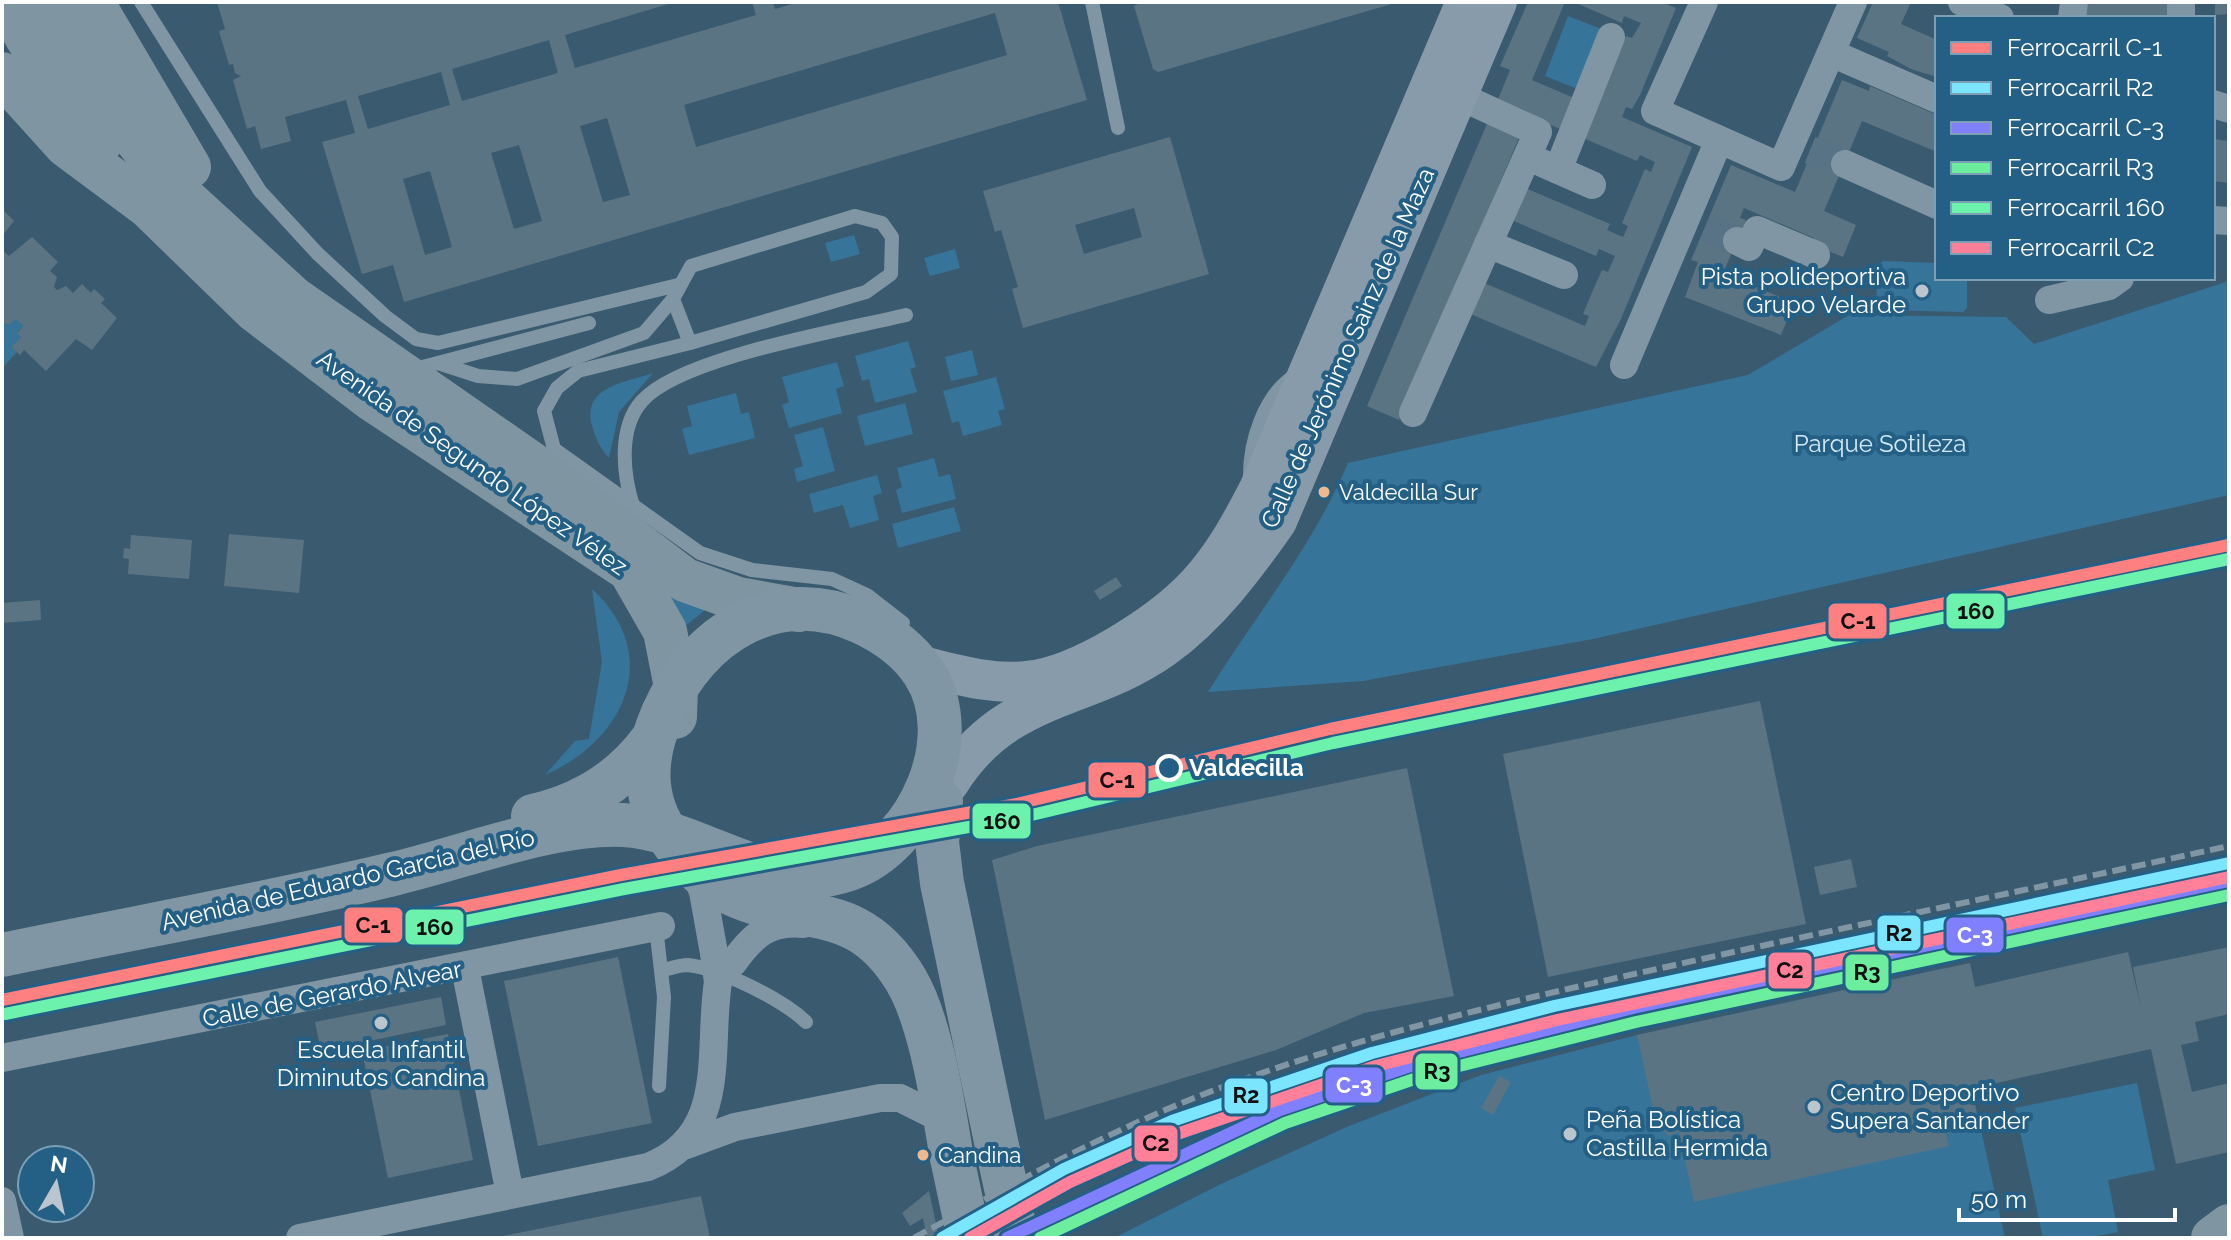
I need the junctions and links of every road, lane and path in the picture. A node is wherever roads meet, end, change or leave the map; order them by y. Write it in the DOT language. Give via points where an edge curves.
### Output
graph roads {
  1 [pos="6,2"];
  2 [pos="44,2"];
  3 [pos="92,2"];
  4 [pos="141,2"];
  5 [pos="1092,2"];
  6 [pos="1466,2"];
  7 [pos="1497,2"];
  8 [pos="1704,2"];
  9 [pos="1853,2"];
  10 [pos="1962,2"];
  11 [pos="1995,16"];
  12 [pos="1611,37"];
  13 [pos="1831,53"];
  14 [pos="2,74"];
  15 [pos="1457,95"];
  16 [pos="1935,98"];
  17 [pos="1118,128"];
  18 [pos="1719,140"];
  19 [pos="1528,157"];
  20 [pos="1845,164"];
  21 [pos="1558,170"];
  22 [pos="1592,185"];
  23 [pos="1935,204"];
  24 [pos="148,206"];
  25 [pos="215,223"];
  26 [pos="1737,241"];
  27 [pos="1488,244"];
  28 [pos="1816,255"];
  29 [pos="1564,275"];
  30 [pos="2117,280"];
  31 [pos="676,292"];
  32 [pos="2049,300"];
  33 [pos="906,315"];
  34 [pos="589,323"];
  35 [pos="690,343"];
  36 [pos="1624,365"];
  37 [pos="418,369"];
  38 [pos="1413,413"];
  39 [pos="1309,487"];
  40 [pos="633,506"];
  41 [pos="1257,549"];
  42 [pos="798,600"];
  43 [pos="915,648"];
  44 [pos="657,734"];
  45 [pos="941,800"];
  46 [pos="685,850"];
  47 [pos="797,901"];
  48 [pos="658,926"];
  49 [pos="2,928"];
  50 [pos="2,955"];
  51 [pos="465,968"];
  52 [pos="721,969"];
  53 [pos="663,970"];
  54 [pos="806,1022"];
  55 [pos="2,1058"];
  56 [pos="659,1086"];
  57 [pos="945,1124"];
  58 [pos="686,1145"];
  59 [pos="510,1194"];
  60 [pos="2,1201"];
  61 [pos="2229,1226"];
  62 [pos="10,1238"];
  63 [pos="300,1238"];
  64 [pos="969,1238"];
  65 [pos="1017,1238"];
  66 [pos="2213,1238"];
  1 -- 24 [label="main road, Avenida de Segundo López Vélez" via="55,85"];
  2 -- 25 [label="main road, Avenida de Segundo López Vélez" via="146,153 176,191"];
  3 -- 25 [label="main road, Avenida de Segundo López Vélez" via="203,189"];
  4 -- 31 [label="lane" via="260,191 317,253 416,339 438,343"];
  5 -- 17 [label="lane"];
  6 -- 43 [label="main road, Calle de Jerónimo Sainz de la Maza" via="1250,506 1233,540 1195,587 1153,621 1080,665 1026,682 986,680"];
  7 -- 15 [label="main road, Calle de Jerónimo Sainz de la Maza"];
  8 -- 18 [label="street" via="1655,111"];
  9 -- 13 [label="street"];
  10 -- 11 [label="street"];
  12 -- 21 [label="street"];
  13 -- 16 [label="street"];
  13 -- 18 [label="street" via="1801,146 1781,167"];
  14 -- 24 [label="main road, Avenida de Segundo López Vélez" via="66,145"];
  15 -- 19 [label="street" via="1538,132"];
  15 -- 41 [label="main road, Calle de Jerónimo Sainz de la Maza" via="1326,428"];
  18 -- 36 [label="street" via="1696,222"];
  19 -- 21 [label="street"];
  19 -- 27 [label="street"];
  20 -- 23 [label="street"];
  21 -- 22 [label="street"];
  24 -- 44 [label="main road, Avenida de Segundo López Vélez" via="255,310 373,400 618,560 638,579 665,631"];
  25 -- 37 [label="main road, Avenida de Segundo López Vélez" via="293,298"];
  26 -- 28 [label="street" via="1749,247 1757,230"];
  27 -- 29 [label="street"];
  27 -- 38 [label="street"];
  30 -- 32 [label="street"];
  31 -- 35 [label="lane"];
  31 -- 35 [label="lane" via="691,266 855,216 882,223 892,237 891,274 866,292"];
  31 -- 37 [label="lane" via="644,333 517,379"];
  33 -- 40 [label="lane" via="744,353 663,381 640,402 630,422 625,466"];
  34 -- 37 [label="lane"];
  35 -- 40 [label="lane" via="578,371 557,388 544,411 554,449"];
  37 -- 42 [label="main road, Avenida de Segundo López Vélez" via="685,580 738,599"];
  39 -- 41 [label="lane" via="1288,528"];
  40 -- 43 [label="lane" via="708,557 752,570 832,579 867,595"];
  41 -- 45 [label="main road, Calle de Jerónimo Sainz de la Maza" via="1198,618 1162,649 1018,715 972,751"];
  42 -- 43 [label="highway"];
  42 -- 44 [label="highway" via="728,631 695,659"];
  43 -- 44 [label="highway" via="891,657 852,637 821,629 764,635 742,645 707,674 685,709"];
  43 -- 45 [label="highway" via="934,692"];
  44 -- 46 [label="highway" via="647,785 654,812"];
  44 -- 49 [label="highway, Avenida de Eduardo García del Río" via="586,798 551,812"];
  45 -- 46 [label="highway" via="877,855 844,871 789,876"];
  45 -- 47 [label="highway" via="906,857 885,873"];
  45 -- 65 [label="highway, bridge" via="937,857"];
  46 -- 47 [label="highway"];
  46 -- 50 [label="highway, Avenida de Eduardo García del Río" via="611,838 391,875"];
  46 -- 52 [label="street" via="703,892"];
  47 -- 52 [label="street" via="735,940"];
  47 -- 57 [label="highway" via="840,898 864,908 908,955 924,987 945,1065"];
  48 -- 51 [label="street, Calle de Gerardo Alvear"];
  48 -- 53 [label="lane"];
  51 -- 55 [label="street, Calle de Gerardo Alvear"];
  51 -- 59 [label="street"];
  52 -- 57 [label="street" via="764,929 780,924 809,924 847,939 873,959 893,986 918,1064"];
  52 -- 58 [label="street" via="707,1103"];
  53 -- 54 [label="lane" via="687,965 752,987 787,1003"];
  53 -- 56 [label="lane"];
  57 -- 58 [label="street" via="900,1098 880,1098 735,1127"];
  57 -- 64 [label="highway, bridge"];
  58 -- 59 [label="street" via="670,1159 648,1167"];
  59 -- 63 [label="street"];
  60 -- 62 [label="street"];
  61 -- 66 [label="main road"];
}
